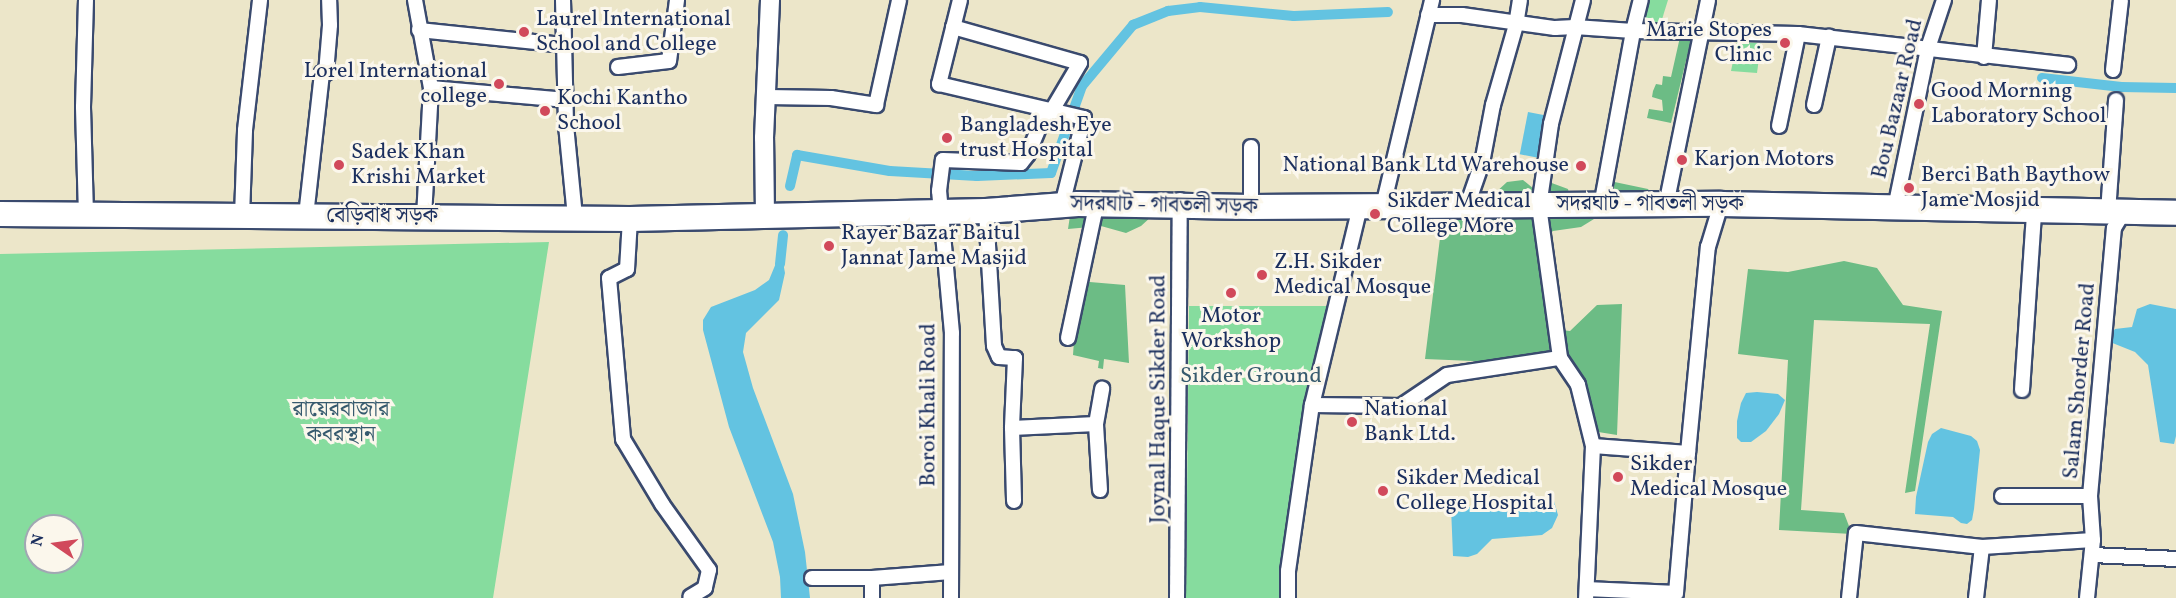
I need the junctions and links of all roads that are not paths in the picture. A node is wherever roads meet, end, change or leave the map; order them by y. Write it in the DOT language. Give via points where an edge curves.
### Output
graph roads {
  1 [pos="86,0"];
  2 [pos="260,0"];
  3 [pos="329,0"];
  4 [pos="415,0"];
  5 [pos="563,0"];
  6 [pos="677,0"];
  7 [pos="769,0"];
  8 [pos="899,0"];
  9 [pos="960,0"];
  10 [pos="1432,0"];
  11 [pos="1520,0"];
  12 [pos="1583,0"];
  13 [pos="1641,0"];
  14 [pos="1708,0"];
  15 [pos="1944,0"];
  16 [pos="1989,0"];
  17 [pos="2121,0"];
  18 [pos="1428,15"];
  19 [pos="1516,25"];
  20 [pos="953,27"];
  21 [pos="1575,27"];
  22 [pos="419,30"];
  23 [pos="1633,31"];
  24 [pos="1700,31"];
  25 [pos="1798,34"];
  26 [pos="1829,37"];
  27 [pos="565,45"];
  28 [pos="1928,48"];
  29 [pos="1984,57"];
  30 [pos="2068,65"];
  31 [pos="618,67"];
  32 [pos="2113,70"];
  33 [pos="431,88"];
  34 [pos="767,97"];
  35 [pos="566,100"];
  36 [pos="2116,100"];
  37 [pos="1814,105"];
  38 [pos="1054,112"];
  39 [pos="1779,126"];
  40 [pos="1251,147"];
  41 [pos="941,201"];
  42 [pos="1180,202"];
  43 [pos="1097,203"];
  44 [pos="1666,204"];
  45 [pos="1721,204"];
  46 [pos="1062,205"];
  47 [pos="1372,206"];
  48 [pos="1467,206"];
  49 [pos="1539,206"];
  50 [pos="1601,206"];
  51 [pos="1251,207"];
  52 [pos="1895,208"];
  53 [pos="986,212"];
  54 [pos="2034,212"];
  55 [pos="2116,213"];
  56 [pos="2176,213"];
  57 [pos="0,214"];
  58 [pos="86,215"];
  59 [pos="242,216"];
  60 [pos="306,216"];
  61 [pos="765,216"];
  62 [pos="424,217"];
  63 [pos="574,217"];
  64 [pos="630,219"];
  65 [pos="1068,338"];
  66 [pos="1560,358"];
  67 [pos="1102,389"];
  68 [pos="2022,390"];
  69 [pos="1312,405"];
  70 [pos="1096,424"];
  71 [pos="1012,428"];
  72 [pos="1593,446"];
  73 [pos="1688,453"];
  74 [pos="1100,490"];
  75 [pos="2002,496"];
  76 [pos="2090,496"];
  77 [pos="1014,501"];
  78 [pos="2093,540"];
  79 [pos="1982,547"];
  80 [pos="2092,555"];
  81 [pos="2176,559"];
  82 [pos="951,572"];
  83 [pos="812,578"];
  84 [pos="872,578"];
  85 [pos="1587,594"];
  86 [pos="690,597"];
  87 [pos="872,598"];
  88 [pos="951,598"];
  89 [pos="1177,598"];
  90 [pos="1288,598"];
  91 [pos="1849,598"];
  92 [pos="1976,598"];
  93 [pos="2087,598"];
  1 -- 58 [label="street"];
  2 -- 59 [label="street" via="245,130"];
  3 -- 60 [label="street" via="326,73 322,73"];
  4 -- 22 [label="street"];
  5 -- 27 [label="street"];
  6 -- 31 [label="street" via="669,62"];
  7 -- 34 [label="street"];
  8 -- 34 [label="street" via="876,105 831,98"];
  9 -- 20 [label="street"];
  10 -- 18 [label="street"];
  11 -- 19 [label="street"];
  12 -- 21 [label="street"];
  13 -- 23 [label="street"];
  14 -- 24 [label="street"];
  15 -- 28 [label="street, Bou Bazaar Road"];
  16 -- 29 [label="street"];
  17 -- 32 [label="street"];
  18 -- 19 [label="street" via="1462,15"];
  18 -- 47 [label="street"];
  19 -- 21 [label="street"];
  19 -- 48 [label="street" via="1493,105 1482,163"];
  20 -- 38 [label="street" via="939,84"];
  20 -- 38 [label="street" via="1080,63"];
  21 -- 23 [label="street"];
  21 -- 49 [label="street" via="1551,124"];
  22 -- 27 [label="street"];
  22 -- 33 [label="street"];
  23 -- 24 [label="street"];
  23 -- 50 [label="street"];
  24 -- 25 [label="street"];
  24 -- 44 [label="street"];
  25 -- 26 [label="street"];
  25 -- 39 [label="street"];
  26 -- 28 [label="street"];
  26 -- 37 [label="street"];
  27 -- 35 [label="street"];
  28 -- 29 [label="street"];
  28 -- 52 [label="street, Bou Bazaar Road"];
  29 -- 30 [label="street"];
  33 -- 35 [label="street"];
  33 -- 62 [label="street"];
  34 -- 61 [label="street"];
  35 -- 63 [label="street"];
  36 -- 55 [label="street, Salam Shorder Road"];
  38 -- 41 [label="street, Boroi Khali Road" via="1021,163 943,160"];
  38 -- 46 [label="street" via="1084,118"];
  40 -- 51 [label="street"];
  41 -- 53 [label="highway, সদরঘাট - গাবতলী সড়ক"];
  41 -- 61 [label="highway, সদরঘাট - গাবতলী সড়ক"];
  41 -- 82 [label="street, Boroi Khali Road" via="952,333"];
  42 -- 43 [label="highway, সদরঘাট - গাবতলী সড়ক"];
  42 -- 51 [label="highway, সদরঘাট - গাবতলী সড়ক"];
  42 -- 89 [label="street, Joynal Haque Sikder Road"];
  43 -- 46 [label="highway, সদরঘাট - গাবতলী সড়ক"];
  43 -- 65 [label="street"];
  44 -- 45 [label="highway, সদরঘাট - গাবতলী সড়ক"];
  44 -- 50 [label="highway, সদরঘাট - গাবতলী সড়ক"];
  45 -- 52 [label="highway, সদরঘাট - গাবতলী সড়ক"];
  45 -- 73 [label="street" via="1708,247"];
  46 -- 53 [label="highway, সদরঘাট - গাবতলী সড়ক"];
  47 -- 48 [label="highway, সদরঘাট - গাবতলী সড়ক"];
  47 -- 51 [label="highway, সদরঘাট - গাবতলী সড়ক"];
  47 -- 69 [label="street"];
  48 -- 49 [label="highway, সদরঘাট - গাবতলী সড়ক"];
  49 -- 50 [label="highway, সদরঘাট - গাবতলী সড়ক"];
  49 -- 66 [label="street"];
  52 -- 54 [label="highway, সদরঘাট - গাবতলী সড়ক"];
  53 -- 71 [label="street" via="994,346 999,357 1015,358"];
  54 -- 55 [label="highway, সদরঘাট - গাবতলী সড়ক"];
  54 -- 68 [label="street"];
  55 -- 56 [label="highway, সদরঘাট - গাবতলী সড়ক"];
  55 -- 76 [label="street, Salam Shorder Road"];
  57 -- 58 [label="highway, বেড়িবাধ সড়ক"];
  58 -- 59 [label="highway, বেড়িবাধ সড়ক"];
  59 -- 60 [label="highway, বেড়িবাধ সড়ক"];
  60 -- 62 [label="highway, বেড়িবাধ সড়ক"];
  61 -- 64 [label="highway, বেড়িবাধ সড়ক"];
  62 -- 63 [label="highway, বেড়িবাধ সড়ক"];
  63 -- 64 [label="highway, বেড়িবাধ সড়ক"];
  64 -- 86 [label="street" via="627,269 609,279 623,439 662,504 709,570 705,588"];
  66 -- 69 [label="street" via="1447,375 1401,406"];
  66 -- 72 [label="street" via="1578,385"];
  67 -- 70 [label="street"];
  69 -- 90 [label="street" via="1288,571"];
  70 -- 71 [label="street"];
  70 -- 74 [label="street"];
  71 -- 77 [label="street"];
  72 -- 73 [label="street"];
  72 -- 85 [label="street"];
  73 -- 85 [label="street" via="1676,593"];
  75 -- 76 [label="street"];
  76 -- 78 [label="street, Salam Shorder Road"];
  78 -- 79 [label="street"];
  78 -- 80 [label="street, Salam Shorder Road"];
  79 -- 91 [label="street" via="1856,533"];
  79 -- 92 [label="street"];
  80 -- 81 [label="street"];
  80 -- 93 [label="street, Salam Shorder Road"];
  82 -- 84 [label="street"];
  82 -- 88 [label="street, Boroi Khali Road"];
  83 -- 84 [label="street"];
  84 -- 87 [label="street"];
}
